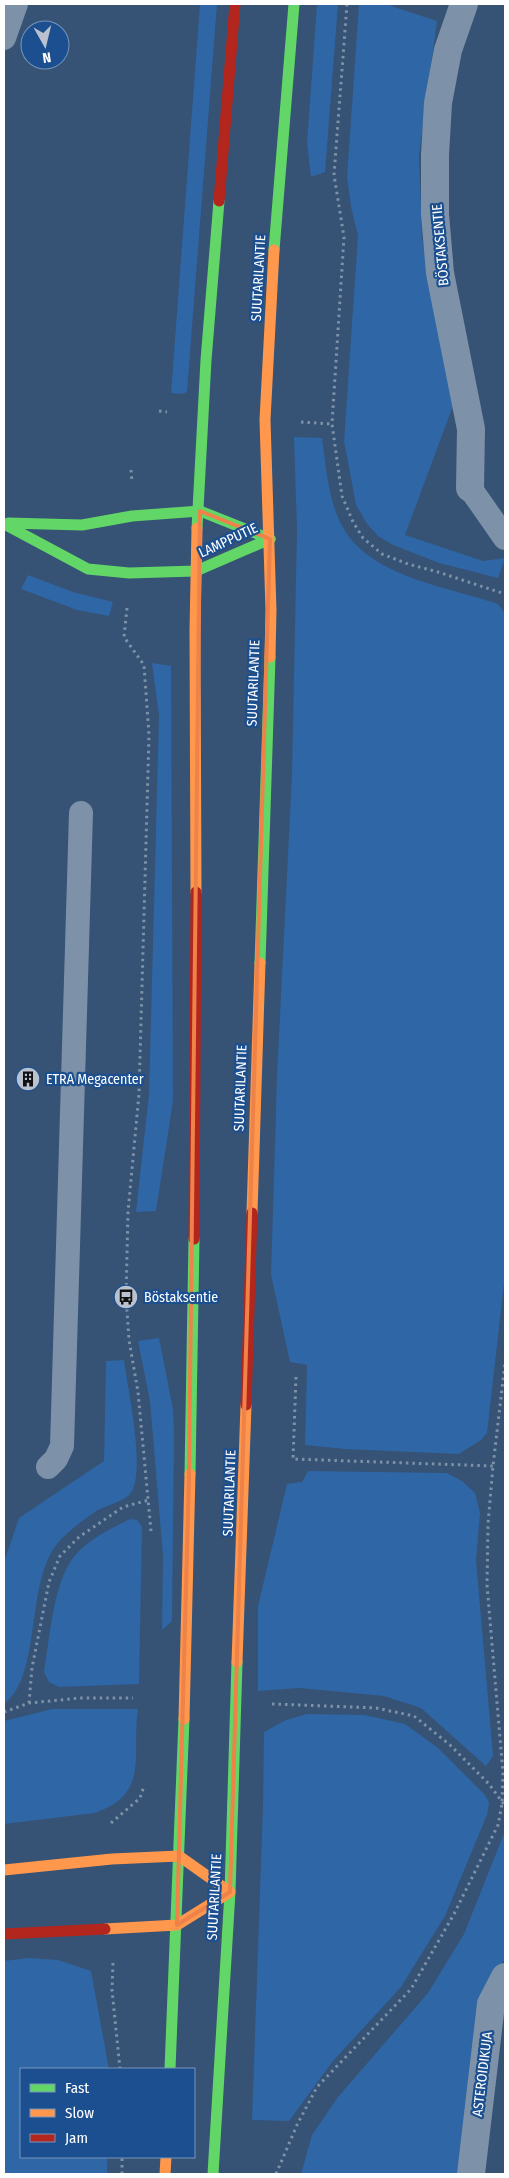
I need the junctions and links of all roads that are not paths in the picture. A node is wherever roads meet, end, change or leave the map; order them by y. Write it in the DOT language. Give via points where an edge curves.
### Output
graph roads {
  1 [pos="16,4"];
  2 [pos="235,4"];
  3 [pos="294,4"];
  4 [pos="464,4"];
  5 [pos="4,38"];
  6 [pos="470,488"];
  7 [pos="200,511"];
  8 [pos="4,524"];
  9 [pos="505,538"];
  10 [pos="270,539"];
  11 [pos="196,571"];
  12 [pos="81,813"];
  13 [pos="48,1466"];
  14 [pos="180,1856"];
  15 [pos="4,1870"];
  16 [pos="230,1892"];
  17 [pos="177,1925"];
  18 [pos="4,1934"];
  19 [pos="505,1977"];
  20 [pos="170,2068"];
  21 [pos="166,2158"];
  22 [pos="165,2174"];
  23 [pos="213,2174"];
  24 [pos="471,2174"];
  1 -- 5 [label="lane"];
  2 -- 7 [label="main road" via="205,385"];
  3 -- 10 [label="main road, SUUTARILANTIE" via="275,237 265,420"];
  4 -- 6 [label="street, BÖSTAKSENTIE" via="448,50 438,103 435,214 440,273 471,429"];
  6 -- 9 [label="lane"];
  7 -- 8 [label="main road, LAMPPUTIE" via="132,516 82,525"];
  7 -- 10 [label="main road, LAMPPUTIE"];
  7 -- 11 [label="main road"];
  8 -- 11 [label="main road, LAMPPUTIE" via="88,569 129,573"];
  10 -- 11 [label="main road, LAMPPUTIE"];
  10 -- 16 [label="main road, SUUTARILANTIE" via="271,610"];
  11 -- 14 [label="main road" via="196,1022"];
  12 -- 13 [label="lane" via="62,1446 56,1459"];
  14 -- 15 [label="main road"];
  14 -- 16 [label="main road"];
  14 -- 17 [label="main road"];
  16 -- 17 [label="main road"];
  16 -- 23 [label="main road, SUUTARILANTIE"];
  17 -- 18 [label="main road"];
  17 -- 20 [label="main road"];
  19 -- 24 [label="street, ASTEROIDIKUJA" via="491,2004"];
  21 -- 22 [label="main road"];
}
